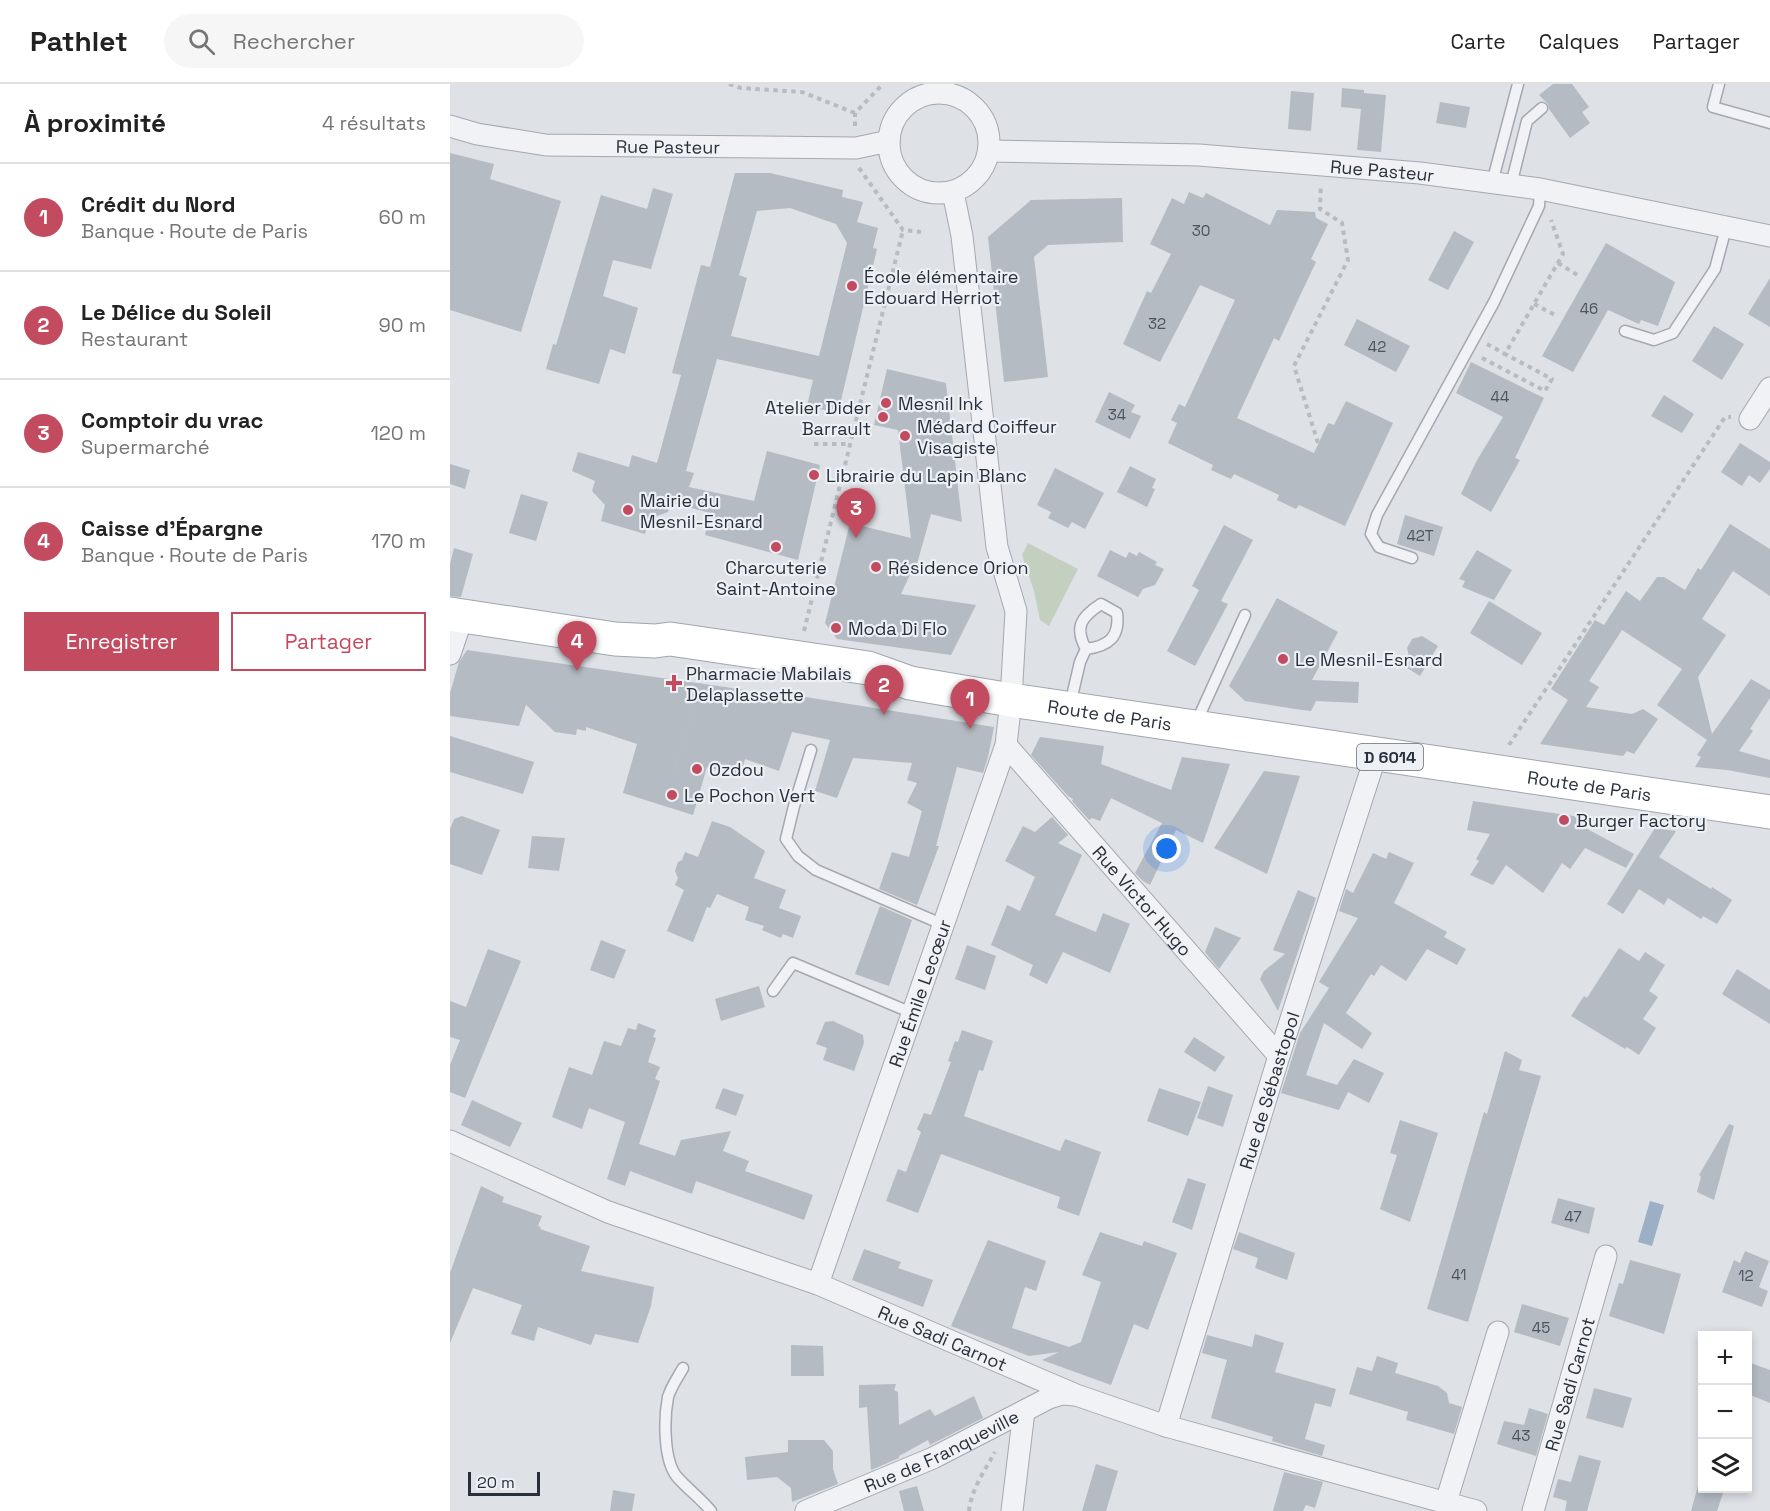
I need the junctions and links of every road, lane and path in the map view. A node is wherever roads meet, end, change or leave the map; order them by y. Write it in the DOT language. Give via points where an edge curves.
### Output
graph roads {
  1 [pos="729,84"];
  2 [pos="883,84"];
  3 [pos="1518,84"];
  4 [pos="1719,84"];
  5 [pos="942,88"];
  6 [pos="1542,108"];
  7 [pos="855,113"];
  8 [pos="1770,123"];
  9 [pos="450,126"];
  10 [pos="855,130"];
  11 [pos="889,141"];
  12 [pos="990,151"];
  13 [pos="1323,165"];
  14 [pos="860,170"];
  15 [pos="1501,184"];
  16 [pos="953,192"];
  17 [pos="1539,197"];
  18 [pos="1726,228"];
  19 [pos="903,230"];
  20 [pos="921,232"];
  21 [pos="1770,236"];
  22 [pos="1558,263"];
  23 [pos="1579,276"];
  24 [pos="1534,304"];
  25 [pos="1557,316"];
  26 [pos="1625,331"];
  27 [pos="1480,349"];
  28 [pos="1505,354"];
  29 [pos="1476,356"];
  30 [pos="1770,388"];
  31 [pos="1750,419"];
  32 [pos="1318,443"];
  33 [pos="814,444"];
  34 [pos="850,444"];
  35 [pos="1412,558"];
  36 [pos="457,615"];
  37 [pos="1245,615"];
  38 [pos="802,639"];
  39 [pos="1086,649"];
  40 [pos="450,654"];
  41 [pos="705,669"];
  42 [pos="1011,700"];
  43 [pos="1069,709"];
  44 [pos="1194,726"];
  45 [pos="1006,745"];
  46 [pos="1509,746"];
  47 [pos="811,750"];
  48 [pos="1376,755"];
  49 [pos="673,774"];
  50 [pos="1770,812"];
  51 [pos="944,925"];
  52 [pos="773,992"];
  53 [pos="912,1014"];
  54 [pos="1279,1056"];
  55 [pos="450,1141"];
  56 [pos="1606,1256"];
  57 [pos="818,1284"];
  58 [pos="1498,1332"];
  59 [pos="683,1368"];
  60 [pos="1076,1395"];
  61 [pos="1024,1411"];
  62 [pos="1167,1426"];
  63 [pos="995,1427"];
  64 [pos="1446,1502"];
  65 [pos="711,1511"];
  66 [pos="806,1511"];
  67 [pos="969,1511"];
  68 [pos="1012,1511"];
  69 [pos="1476,1511"];
  70 [pos="1533,1511"];
  1 -- 7 [label="path" via="802,92"];
  2 -- 7 [label="path"];
  3 -- 15 [label="lane"];
  4 -- 8 [label="lane" via="1713,107"];
  5 -- 11 [label="street" via="912,101 900,111"];
  5 -- 12 [label="street" via="973,105 984,118 990,134"];
  6 -- 15 [label="lane" via="1527,121"];
  7 -- 10 [label="path"];
  9 -- 11 [label="street, Rue Pasteur" via="546,145 856,148"];
  11 -- 16 [label="street" via="890,157 908,183 922,191"];
  12 -- 13 [label="street, Rue Pasteur" via="1199,154"];
  12 -- 16 [label="street" via="977,177"];
  13 -- 15 [label="street, Rue Pasteur"];
  13 -- 32 [label="path" via="1320,209 1342,223 1348,260 1294,366"];
  14 -- 19 [label="path"];
  15 -- 17 [label="street, Rue Pasteur"];
  16 -- 42 [label="street, Rue Émile Lecœur" via="962,236 997,547 1016,611"];
  17 -- 18 [label="street, Rue Pasteur"];
  17 -- 22 [label="path" via="1563,254"];
  17 -- 35 [label="lane" via="1494,302 1377,515 1371,534 1379,546"];
  18 -- 21 [label="street, Rue Pasteur"];
  18 -- 26 [label="lane" via="1715,269 1673,333 1654,340"];
  19 -- 20 [label="path"];
  19 -- 34 [label="path"];
  22 -- 23 [label="path"];
  22 -- 24 [label="path"];
  24 -- 25 [label="path"];
  24 -- 28 [label="path"];
  27 -- 28 [label="path" via="1484,343"];
  28 -- 29 [label="path" via="1552,379 1545,391"];
  30 -- 31 [label="street"];
  31 -- 46 [label="path" via="1725,417"];
  33 -- 34 [label="path"];
  34 -- 38 [label="path"];
  36 -- 40 [label="street"];
  36 -- 42 [label="main road, Route de Paris / D 6014" via="615,639 670,639 798,657 868,668 910,683"];
  37 -- 44 [label="lane"];
  39 -- 43 [label="lane"];
  41 -- 49 [label="path"];
  42 -- 43 [label="main road, Route de Paris / D 6014"];
  42 -- 45 [label="street, Rue Émile Lecœur"];
  43 -- 44 [label="main road, Route de Paris / D 6014"];
  44 -- 48 [label="main road, Route de Paris / D 6014"];
  45 -- 51 [label="street, Rue Émile Lecœur"];
  45 -- 54 [label="street, Rue Victor Hugo"];
  47 -- 51 [label="lane" via="786,839 798,856 816,870"];
  48 -- 50 [label="main road, Route de Paris / D 6014"];
  48 -- 54 [label="street, Rue de Sébastopol"];
  51 -- 53 [label="street, Rue Émile Lecœur"];
  52 -- 53 [label="lane" via="793,963"];
  53 -- 57 [label="street, Rue Émile Lecœur"];
  54 -- 62 [label="street, Rue de Sébastopol"];
  55 -- 57 [label="street, Rue Sadi Carnot" via="608,1212"];
  56 -- 70 [label="street, Rue Sadi Carnot"];
  57 -- 60 [label="street, Rue Sadi Carnot"];
  58 -- 64 [label="street"];
  59 -- 65 [label="lane" via="669,1395 666,1448 676,1477"];
  60 -- 61 [label="street, Rue de Franqueville" via="1058,1394"];
  60 -- 62 [label="street, Rue Sadi Carnot"];
  61 -- 63 [label="street, Rue de Franqueville"];
  61 -- 68 [label="street"];
  62 -- 64 [label="street, Rue Sadi Carnot"];
  63 -- 66 [label="street, Rue de Franqueville" via="933,1458"];
  63 -- 67 [label="path" via="1000,1444 977,1485"];
  64 -- 69 [label="street, Rue Sadi Carnot"];
}
